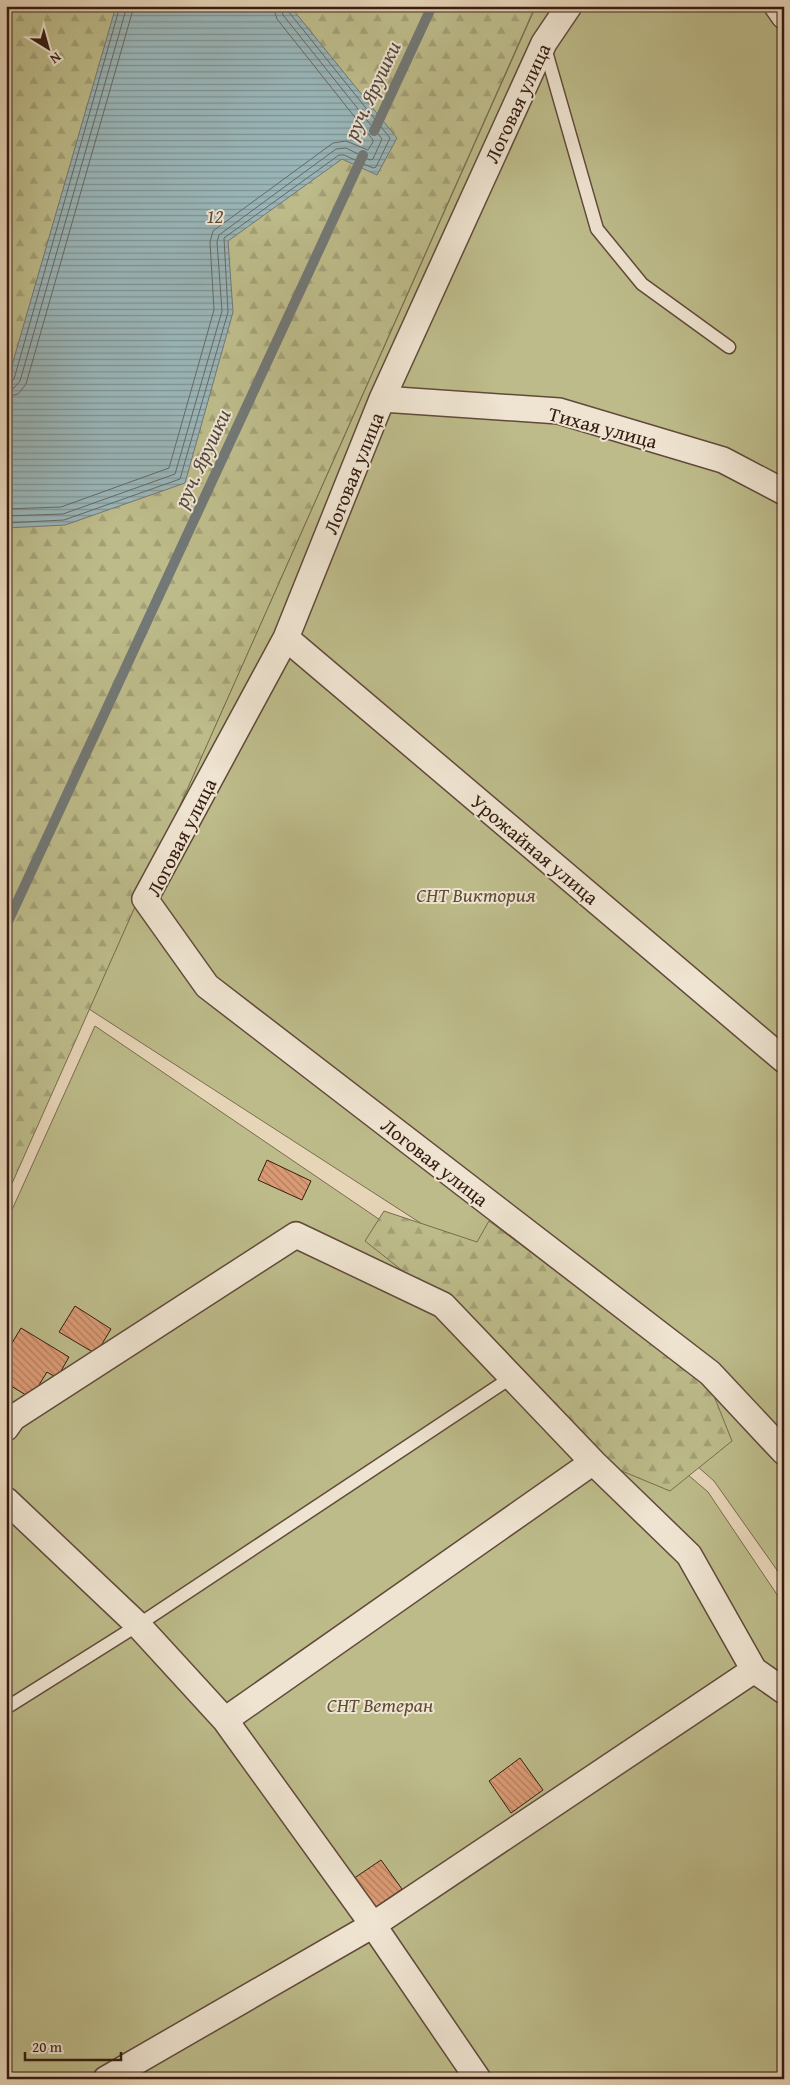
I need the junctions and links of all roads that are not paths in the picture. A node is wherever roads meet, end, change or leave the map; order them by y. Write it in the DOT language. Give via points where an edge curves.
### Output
graph roads {
  1 [pos="569,6"];
  2 [pos="778,6"];
  3 [pos="784,16"];
  4 [pos="544,43"];
  5 [pos="730,347"];
  6 [pos="382,399"];
  7 [pos="784,492"];
  8 [pos="286,638"];
  9 [pos="784,1060"];
  10 [pos="512,1377"];
  11 [pos="6,1428"];
  12 [pos="784,1452"];
  13 [pos="593,1462"];
  14 [pos="6,1500"];
  15 [pos="138,1625"];
  16 [pos="754,1670"];
  17 [pos="784,1692"];
  18 [pos="6,1708"];
  19 [pos="225,1720"];
  20 [pos="373,1925"];
  21 [pos="106,2079"];
  22 [pos="478,2079"];
  1 -- 4 [label="street, Логовая улица"];
  2 -- 3 [label="street"];
  4 -- 5 [label="lane" via="597,229 642,284"];
  4 -- 6 [label="street, Логовая улица"];
  6 -- 7 [label="street, Тихая улица" via="559,412 723,460"];
  6 -- 8 [label="street, Логовая улица"];
  8 -- 9 [label="street, Урожайная улица"];
  8 -- 12 [label="street, Логовая улица" via="145,899 207,986 710,1374"];
  10 -- 11 [label="street" via="443,1305 296,1235 13,1418"];
  10 -- 13 [label="street"];
  10 -- 15 [label="lane"];
  13 -- 16 [label="street" via="690,1555"];
  13 -- 19 [label="street"];
  14 -- 15 [label="street"];
  15 -- 18 [label="lane"];
  15 -- 19 [label="street"];
  16 -- 17 [label="street"];
  16 -- 20 [label="street"];
  19 -- 20 [label="street"];
  20 -- 21 [label="street"];
  20 -- 22 [label="street"];
}
